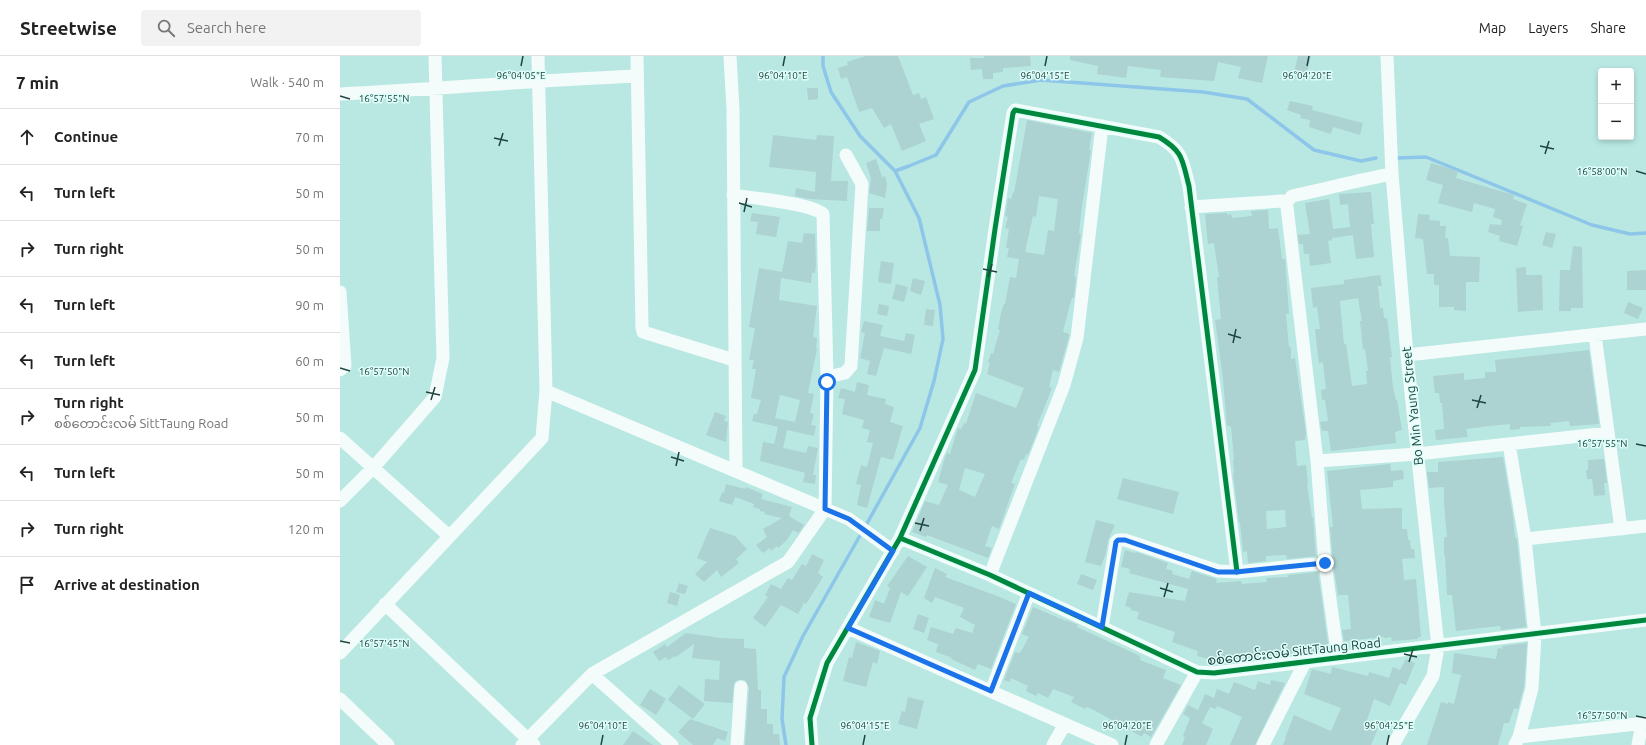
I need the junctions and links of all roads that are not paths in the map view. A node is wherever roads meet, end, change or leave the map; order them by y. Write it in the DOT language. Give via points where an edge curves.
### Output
graph roads {
  1 [pos="435,56"];
  2 [pos="538,56"];
  3 [pos="637,56"];
  4 [pos="730,56"];
  5 [pos="1388,56"];
  6 [pos="637,76"];
  7 [pos="538,80"];
  8 [pos="437,89"];
  9 [pos="340,94"];
  10 [pos="1102,126"];
  11 [pos="846,155"];
  12 [pos="1392,174"];
  13 [pos="733,195"];
  14 [pos="1286,203"];
  15 [pos="1191,207"];
  16 [pos="340,292"];
  17 [pos="1646,329"];
  18 [pos="1595,335"];
  19 [pos="1407,356"];
  20 [pos="734,360"];
  21 [pos="340,370"];
  22 [pos="827,377"];
  23 [pos="546,391"];
  24 [pos="1608,432"];
  25 [pos="340,438"];
  26 [pos="1509,444"];
  27 [pos="1417,454"];
  28 [pos="1317,461"];
  29 [pos="372,468"];
  30 [pos="736,471"];
  31 [pos="340,501"];
  32 [pos="825,509"];
  33 [pos="1646,526"];
  34 [pos="1621,528"];
  35 [pos="449,536"];
  36 [pos="900,538"];
  37 [pos="1525,540"];
  38 [pos="893,551"];
  39 [pos="1325,563"];
  40 [pos="1236,572"];
  41 [pos="990,575"];
  42 [pos="1029,593"];
  43 [pos="386,604"];
  44 [pos="1646,620"];
  45 [pos="1102,627"];
  46 [pos="848,628"];
  47 [pos="1535,634"];
  48 [pos="1438,646"];
  49 [pos="340,652"];
  50 [pos="1338,658"];
  51 [pos="1306,662"];
  52 [pos="1197,672"];
  53 [pos="592,674"];
  54 [pos="741,687"];
  55 [pos="991,691"];
  56 [pos="340,700"];
  57 [pos="1644,723"];
  58 [pos="1065,724"];
  59 [pos="1517,741"];
  60 [pos="528,743"];
  61 [pos="388,745"];
  62 [pos="672,745"];
  63 [pos="736,745"];
  64 [pos="812,745"];
  65 [pos="1053,745"];
  66 [pos="1112,745"];
  67 [pos="1156,745"];
  68 [pos="1263,745"];
  69 [pos="1392,745"];
  70 [pos="1638,745"];
  1 -- 8 [label="street"];
  2 -- 7 [label="street"];
  3 -- 6 [label="street"];
  4 -- 13 [label="street"];
  5 -- 12 [label="street, Bo Min Yaung Street"];
  6 -- 7 [label="street"];
  6 -- 20 [label="street" via="643,332"];
  7 -- 8 [label="street"];
  7 -- 23 [label="street"];
  8 -- 9 [label="street"];
  8 -- 29 [label="street" via="443,358 435,396"];
  10 -- 15 [label="street" via="1159,137 1171,144 1180,155 1189,186"];
  10 -- 36 [label="street" via="1015,110 975,370"];
  10 -- 41 [label="street" via="1077,338 1064,385"];
  11 -- 22 [label="street" via="862,184 851,366 845,373"];
  12 -- 14 [label="street" via="1292,196"];
  12 -- 19 [label="street, Bo Min Yaung Street"];
  13 -- 20 [label="street"];
  13 -- 22 [label="street" via="806,206 823,214"];
  14 -- 15 [label="street" via="1282,200"];
  14 -- 28 [label="street"];
  15 -- 40 [label="street"];
  16 -- 21 [label="street" via="345,366"];
  17 -- 18 [label="street"];
  18 -- 19 [label="street"];
  18 -- 24 [label="street"];
  19 -- 27 [label="street, Bo Min Yaung Street"];
  20 -- 30 [label="street"];
  22 -- 32 [label="street"];
  23 -- 30 [label="street"];
  23 -- 35 [label="street" via="542,438"];
  24 -- 26 [label="street"];
  24 -- 34 [label="street"];
  25 -- 29 [label="street"];
  26 -- 27 [label="street"];
  26 -- 37 [label="street"];
  27 -- 28 [label="street"];
  27 -- 48 [label="street, Bo Min Yaung Street"];
  28 -- 39 [label="street"];
  29 -- 31 [label="street"];
  29 -- 35 [label="street"];
  30 -- 32 [label="street"];
  32 -- 38 [label="street" via="849,519"];
  32 -- 53 [label="street" via="788,562"];
  33 -- 34 [label="street"];
  34 -- 37 [label="street"];
  35 -- 43 [label="street"];
  36 -- 38 [label="street"];
  36 -- 41 [label="street, စစ်တောင်းလမ် SittTaung Road"];
  37 -- 47 [label="street"];
  38 -- 46 [label="street"];
  39 -- 40 [label="street"];
  39 -- 50 [label="street"];
  40 -- 45 [label="street" via="1218,572 1125,540 1118,540"];
  41 -- 42 [label="street, စစ်တောင်းလမ် SittTaung Road"];
  42 -- 45 [label="street, စစ်တောင်းလမ် SittTaung Road"];
  42 -- 55 [label="street"];
  43 -- 49 [label="street"];
  43 -- 60 [label="street"];
  44 -- 47 [label="street, စစ်တောင်းလမ် SittTaung Road"];
  45 -- 52 [label="street, စစ်တောင်းလမ် SittTaung Road"];
  46 -- 55 [label="street"];
  46 -- 64 [label="street" via="827,663 810,718"];
  47 -- 48 [label="street, စစ်တောင်းလမ် SittTaung Road"];
  47 -- 59 [label="street" via="1532,688"];
  48 -- 50 [label="street, စစ်တောင်းလမ် SittTaung Road"];
  48 -- 69 [label="street, Bo Min Yaung Street" via="1433,676"];
  50 -- 51 [label="street, စစ်တောင်းလမ် SittTaung Road"];
  51 -- 52 [label="street, စစ်တောင်းလမ် SittTaung Road" via="1214,673"];
  51 -- 68 [label="street"];
  52 -- 67 [label="street"];
  53 -- 60 [label="street"];
  53 -- 62 [label="street"];
  54 -- 63 [label="street"];
  55 -- 58 [label="street"];
  56 -- 61 [label="street"];
  57 -- 59 [label="street"];
  57 -- 70 [label="street"];
  58 -- 65 [label="street"];
  58 -- 66 [label="street"];
}
